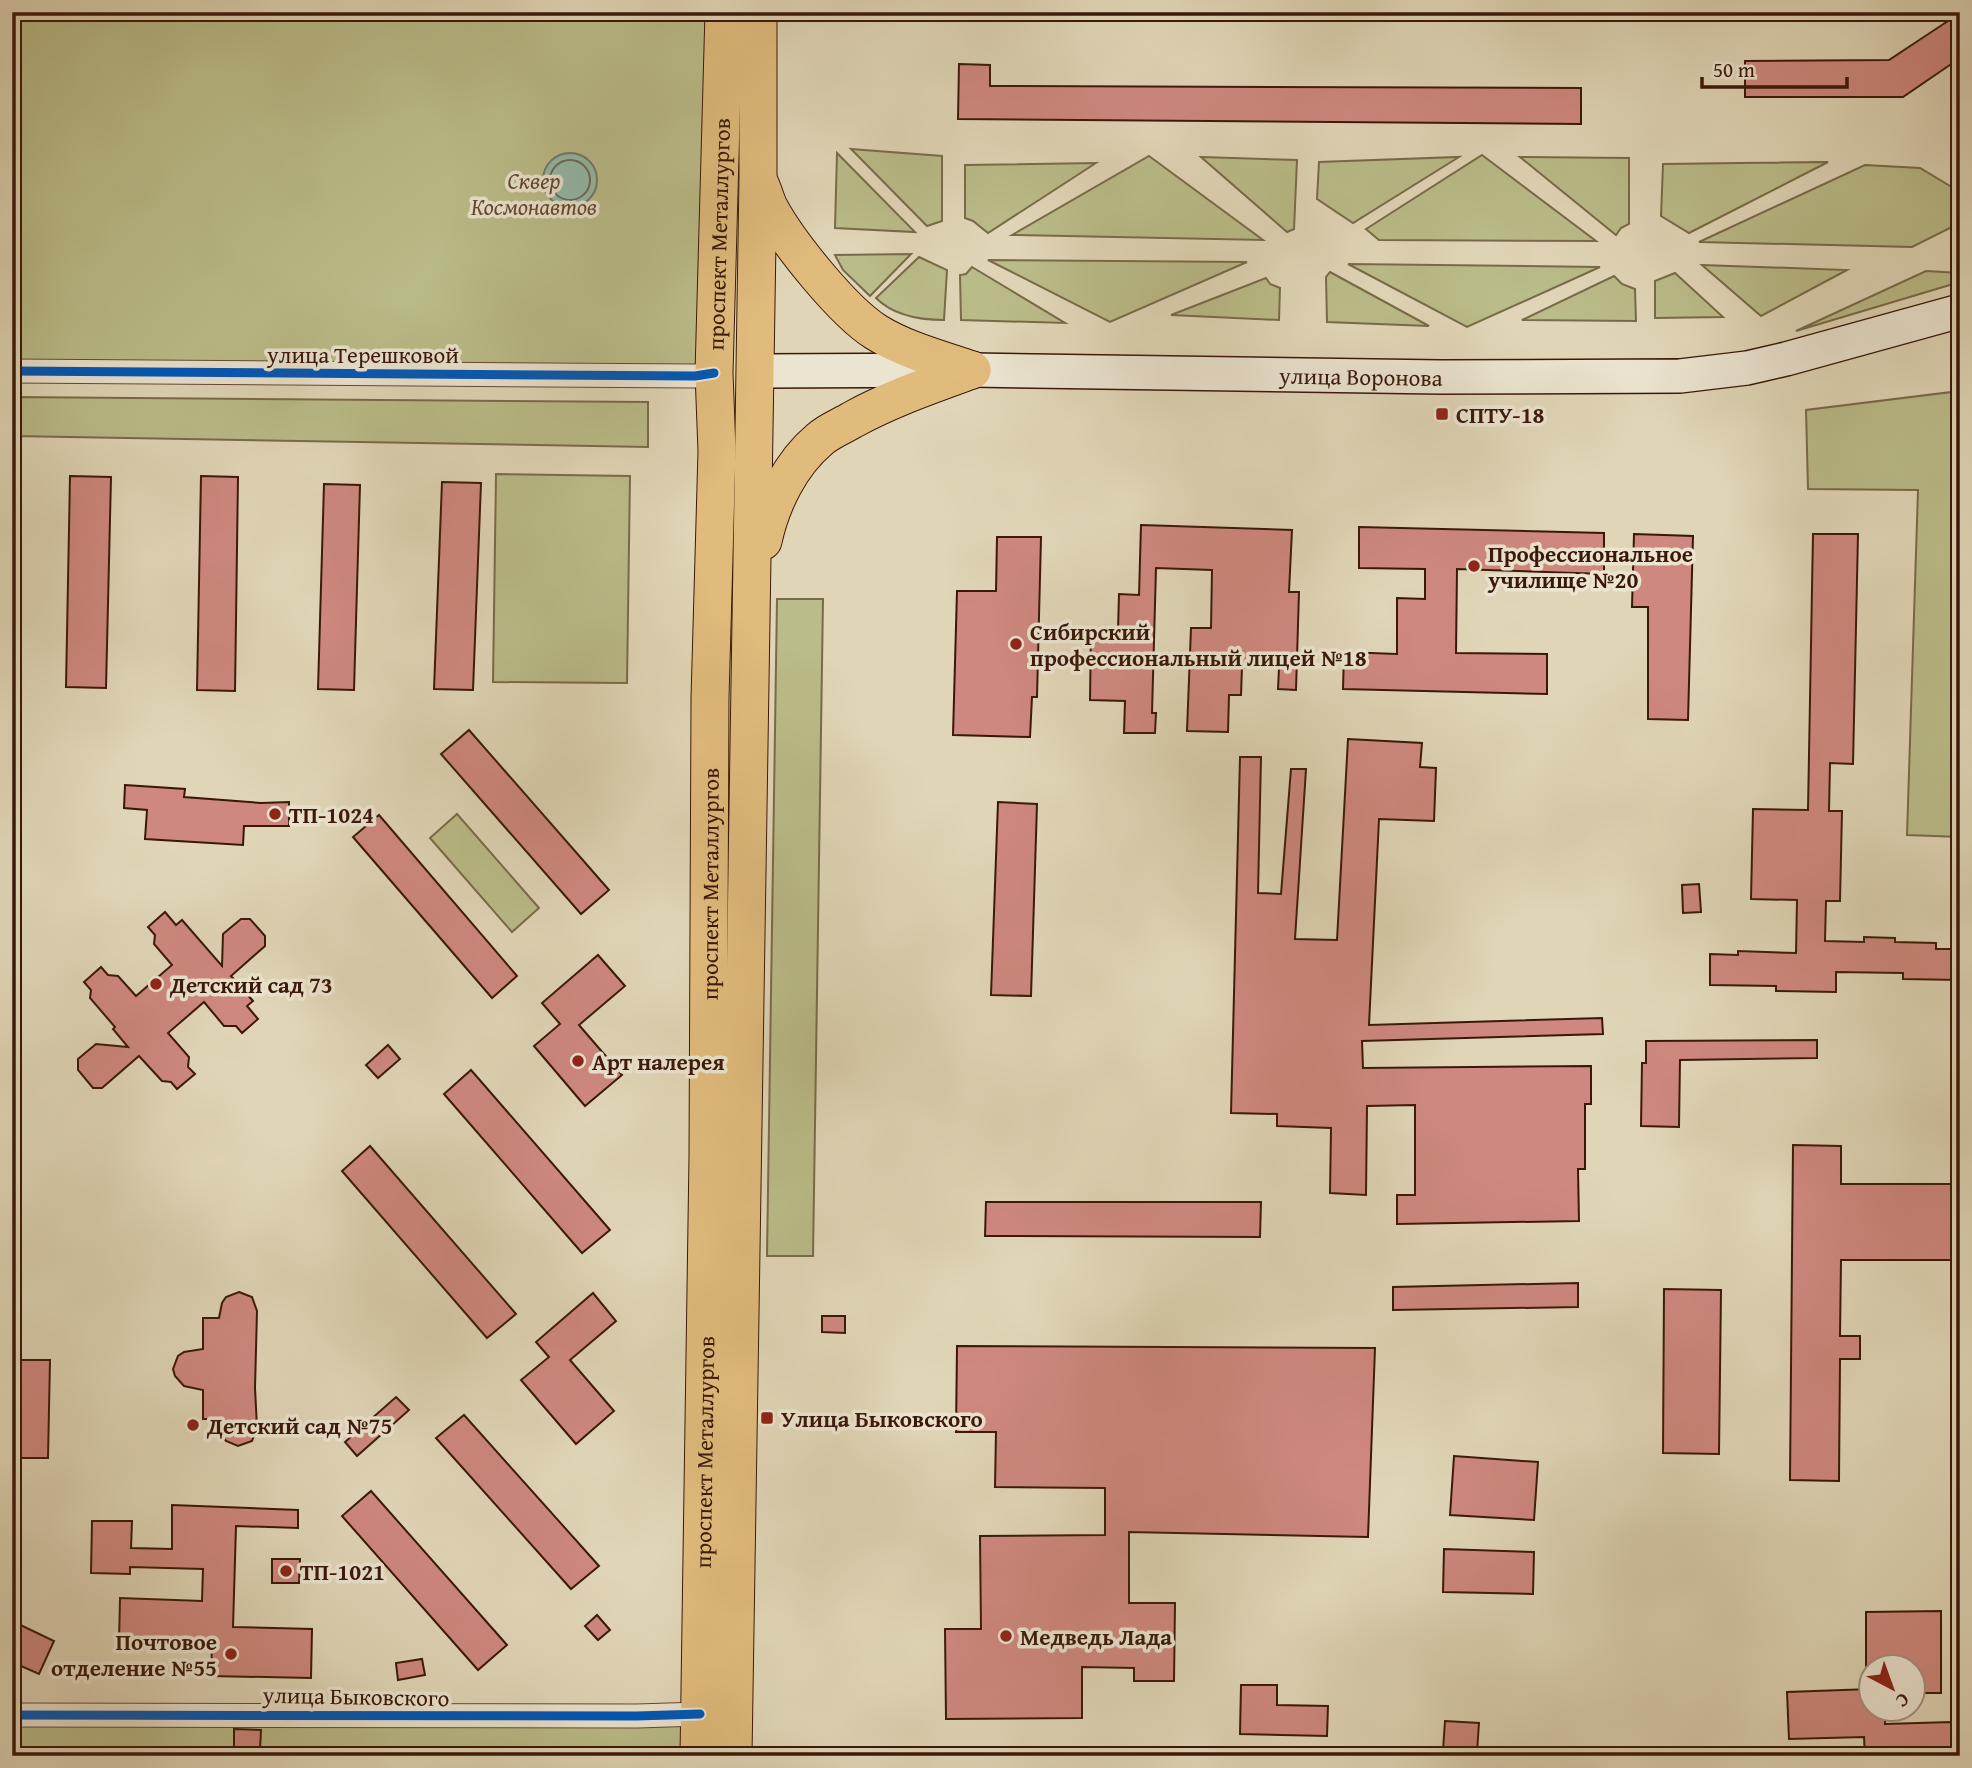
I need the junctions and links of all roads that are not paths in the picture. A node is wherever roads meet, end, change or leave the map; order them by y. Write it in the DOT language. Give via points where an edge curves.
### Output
graph roads {
  1 [pos="724,12"];
  2 [pos="758,12"];
  3 [pos="758,178"];
  4 [pos="1960,311"];
  5 [pos="972,370"];
  6 [pos="12,371"];
  7 [pos="754,371"];
  8 [pos="714,373"];
  9 [pos="751,596"];
  10 [pos="12,1715"];
  11 [pos="717,1715"];
  12 [pos="699,1756"];
  13 [pos="733,1756"];
  1 -- 8 [label="main road, проспект Металлургов"];
  2 -- 3 [label="main road, проспект Металлургов"];
  3 -- 5 [label="main road" via="769,208 796,246 841,301 873,330"];
  3 -- 7 [label="main road, проспект Металлургов"];
  4 -- 5 [label="main road, улица Воронова" via="1786,359 1680,376"];
  5 -- 7 [label="main road, улица Воронова"];
  5 -- 9 [label="main road" via="870,410 820,439 777,496"];
  6 -- 8 [label="street, улица Терешковой"];
  7 -- 8 [label="main road"];
  7 -- 9 [label="main road, проспект Металлургов"];
  8 -- 11 [label="main road, проспект Металлургов" via="717,451 700,1569"];
  9 -- 11 [label="main road, проспект Металлургов"];
  10 -- 11 [label="street, улица Быковского"];
  11 -- 12 [label="main road, проспект Металлургов"];
  11 -- 13 [label="main road, проспект Металлургов"];
}
